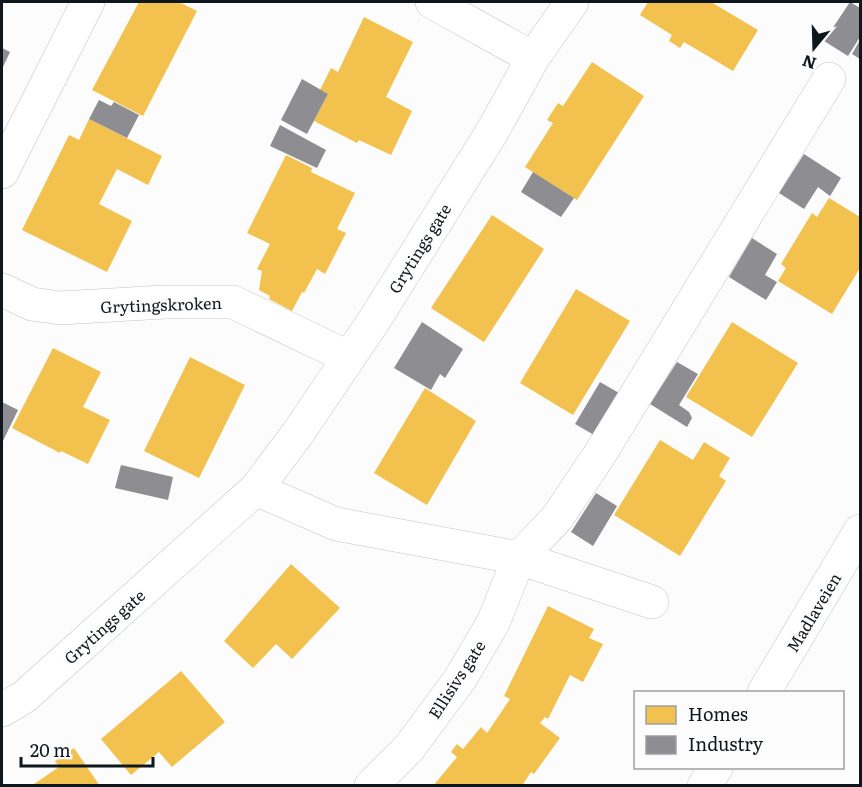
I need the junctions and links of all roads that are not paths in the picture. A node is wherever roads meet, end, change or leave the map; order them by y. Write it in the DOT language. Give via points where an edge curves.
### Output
graph roads {
  1 [pos="88,2"];
  2 [pos="432,2"];
  3 [pos="573,2"];
  4 [pos="533,58"];
  5 [pos="829,79"];
  6 [pos="2,172"];
  7 [pos="2,290"];
  8 [pos="348,357"];
  9 [pos="256,489"];
  10 [pos="861,531"];
  11 [pos="519,558"];
  12 [pos="652,602"];
  13 [pos="765,691"];
  14 [pos="2,710"];
  15 [pos="715,769"];
  16 [pos="371,786"];
  17 [pos="704,786"];
  1 -- 6 [label="street"];
  2 -- 4 [label="street"];
  3 -- 4 [label="street, Grytings gate"];
  4 -- 8 [label="street, Grytings gate" via="492,132"];
  5 -- 11 [label="street" via="600,454 557,518"];
  7 -- 8 [label="street, Grytingskroken" via="32,304 60,308 233,302"];
  8 -- 9 [label="street, Grytings gate"];
  9 -- 11 [label="street" via="336,524"];
  9 -- 14 [label="street, Grytings gate" via="24,697"];
  10 -- 13 [label="street, Madlaveien"];
  11 -- 12 [label="street"];
  11 -- 16 [label="street, Ellisivs gate" via="493,622 460,679 409,748"];
  15 -- 17 [label="street"];
}
